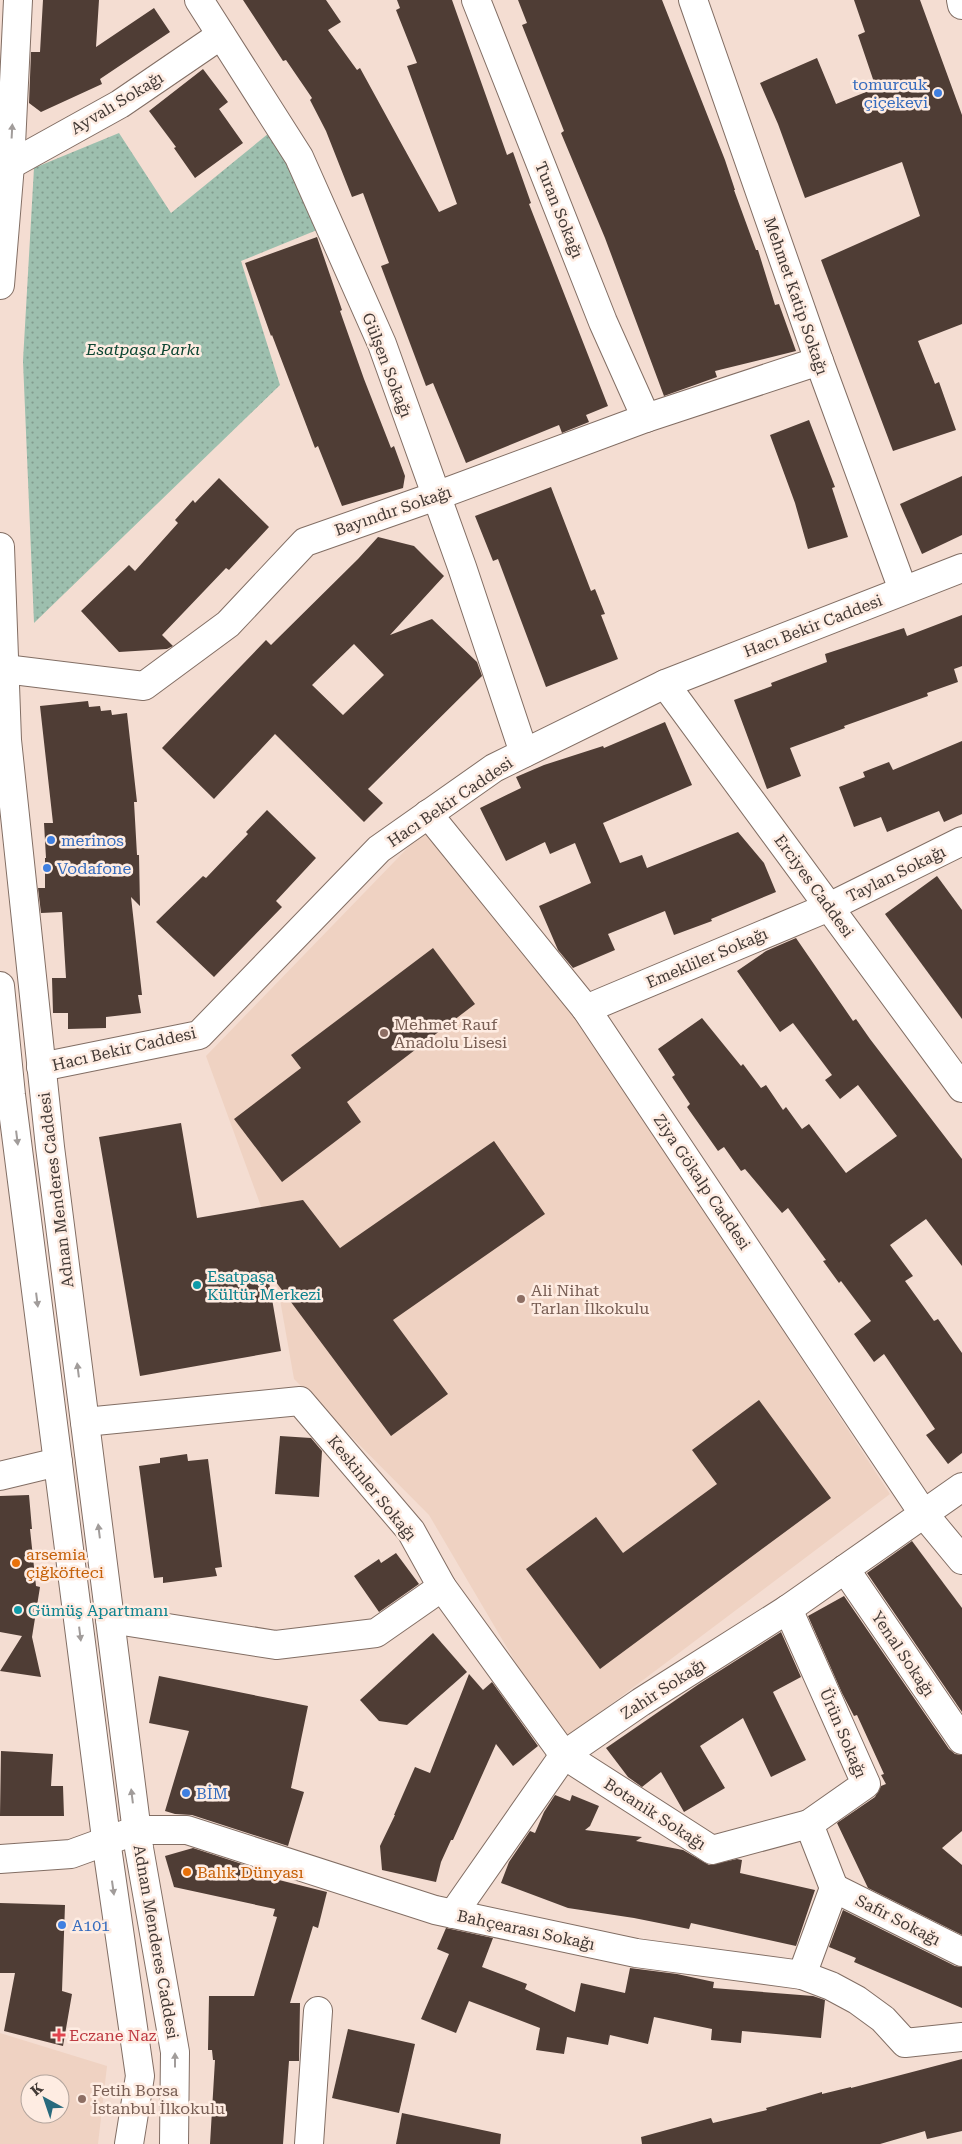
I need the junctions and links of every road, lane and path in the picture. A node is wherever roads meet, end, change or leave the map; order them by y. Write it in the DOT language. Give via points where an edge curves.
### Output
graph roads {
  1 [pos="18,0"];
  2 [pos="199,0"];
  3 [pos="476,0"];
  4 [pos="693,0"];
  5 [pos="961,0"];
  6 [pos="962,5"];
  7 [pos="222,35"];
  8 [pos="10,165"];
  9 [pos="0,285"];
  10 [pos="819,361"];
  11 [pos="646,418"];
  12 [pos="436,496"];
  13 [pos="0,547"];
  14 [pos="962,568"];
  15 [pos="903,590"];
  16 [pos="5,669"];
  17 [pos="665,684"];
  18 [pos="524,753"];
  19 [pos="428,814"];
  20 [pos="962,841"];
  21 [pos="829,907"];
  22 [pos="0,986"];
  23 [pos="586,1009"];
  24 [pos="41,1067"];
  25 [pos="962,1088"];
  26 [pos="6,1104"];
  27 [pos="85,1422"];
  28 [pos="58,1462"];
  29 [pos="0,1476"];
  30 [pos="962,1486"];
  31 [pos="923,1513"];
  32 [pos="962,1560"];
  33 [pos="845,1569"];
  34 [pos="442,1587"];
  35 [pos="788,1609"];
  36 [pos="110,1619"];
  37 [pos="962,1739"];
  38 [pos="564,1755"];
  39 [pos="809,1824"];
  40 [pos="136,1830"];
  41 [pos="106,1840"];
  42 [pos="0,1859"];
  43 [pos="834,1888"];
  44 [pos="452,1914"];
  45 [pos="962,1952"];
  46 [pos="802,1975"];
  47 [pos="318,2011"];
  48 [pos="962,2037"];
  49 [pos="129,2144"];
  50 [pos="174,2144"];
  51 [pos="309,2144"];
  8 -- 1 [label="street, one-way"];
  2 -- 7 [label="street, Gülşen Sokağı"];
  3 -- 11 [label="street, Turan Sokağı" via="603,322"];
  4 -- 10 [label="street, Mehmet Katip Sokağı"];
  5 -- 6 [label="street"];
  7 -- 8 [label="street, Ayvalı Sokağı" via="120,104"];
  7 -- 12 [label="street, Gülşen Sokağı" via="299,157 382,344"];
  8 -- 9 [label="street"];
  10 -- 11 [label="street, Bayındır Sokağı"];
  10 -- 15 [label="street, Mehmet Katip Sokağı"];
  11 -- 12 [label="street, Bayındır Sokağı"];
  12 -- 16 [label="street, Bayındır Sokağı" via="305,542 228,624 144,686"];
  12 -- 18 [label="street, Gülşen Sokağı"];
  13 -- 16 [label="street, Adnan Menderes Caddesi"];
  14 -- 15 [label="street, Hacı Bekir Caddesi"];
  15 -- 17 [label="street, Hacı Bekir Caddesi"];
  16 -- 24 [label="street, Adnan Menderes Caddesi" via="7,740"];
  17 -- 18 [label="street, Hacı Bekir Caddesi"];
  17 -- 21 [label="street, Erciyes Caddesi"];
  18 -- 19 [label="street, Hacı Bekir Caddesi" via="494,768"];
  19 -- 23 [label="street, Ziya Gökalp Caddesi"];
  19 -- 24 [label="street, Hacı Bekir Caddesi" via="379,849 199,1035"];
  20 -- 21 [label="street, Taylan Sokağı"];
  21 -- 23 [label="street, Emekliler Sokağı"];
  21 -- 25 [label="street, Erciyes Caddesi"];
  22 -- 26 [label="street, Adnan Menderes Caddesi"];
  23 -- 31 [label="street, Ziya Gökalp Caddesi"];
  27 -- 24 [label="street, Adnan Menderes Caddesi, one-way"];
  26 -- 28 [label="street, Adnan Menderes Caddesi, one-way"];
  27 -- 34 [label="street, Keskinler Sokağı" via="300,1401 411,1531"];
  36 -- 27 [label="street, Adnan Menderes Caddesi, one-way"];
  28 -- 29 [label="street"];
  28 -- 41 [label="street, Adnan Menderes Caddesi, one-way"];
  30 -- 31 [label="street, Zahir Sokağı"];
  31 -- 32 [label="street, Ziya Gökalp Caddesi"];
  31 -- 33 [label="street, Zahir Sokağı"];
  33 -- 35 [label="street, Zahir Sokağı"];
  33 -- 37 [label="street, Yenal Sokağı"];
  34 -- 36 [label="street" via="376,1633 276,1645"];
  34 -- 38 [label="street, Keskinler Sokağı"];
  35 -- 38 [label="street, Zahir Sokağı"];
  35 -- 39 [label="street, Ürün Sokağı" via="866,1784"];
  40 -- 36 [label="street, Adnan Menderes Caddesi, one-way"];
  38 -- 39 [label="street, Botanik Sokağı" via="712,1850"];
  38 -- 44 [label="street, Zahir Sokağı"];
  39 -- 43 [label="street"];
  40 -- 41 [label="street, Adnan Menderes Caddesi"];
  40 -- 44 [label="street, Bahçearası Sokağı" via="187,1830"];
  50 -- 40 [label="street, Adnan Menderes Caddesi, one-way" via="175,2052"];
  41 -- 42 [label="street" via="71,1854"];
  41 -- 49 [label="street, Adnan Menderes Caddesi, one-way" via="140,2076"];
  43 -- 45 [label="street, Safir Sokağı"];
  43 -- 46 [label="street"];
  44 -- 46 [label="street, Bahçearası Sokağı" via="636,1953"];
  46 -- 48 [label="street, Bahçearası Sokağı" via="857,2000 905,2043"];
  47 -- 51 [label="street"];
}
